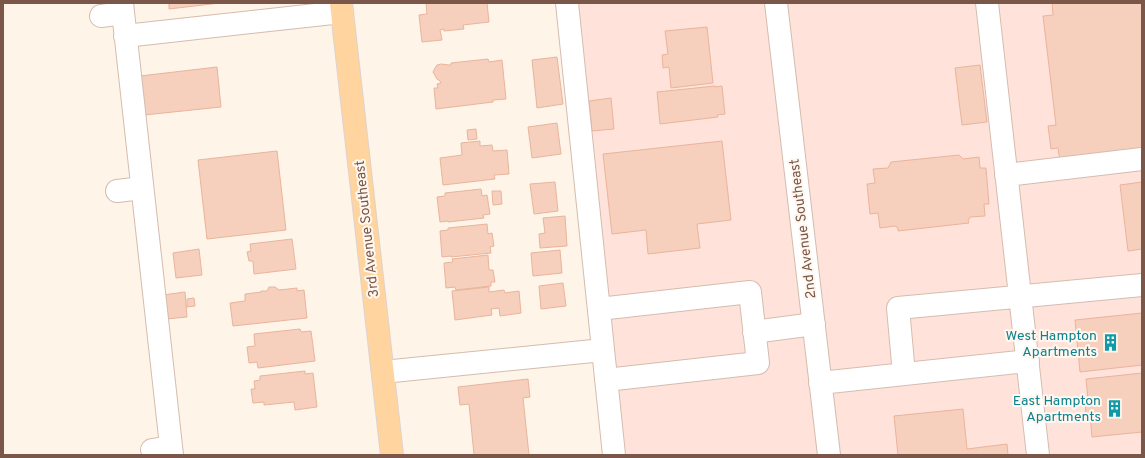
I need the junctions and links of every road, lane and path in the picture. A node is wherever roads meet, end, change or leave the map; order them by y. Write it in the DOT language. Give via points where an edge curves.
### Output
graph roads {
  1 [pos="567,3"];
  2 [pos="776,3"];
  3 [pos="987,3"];
  4 [pos="341,7"];
  5 [pos="122,8"];
  6 [pos="100,16"];
  7 [pos="125,36"];
  8 [pos="1142,159"];
  9 [pos="1006,175"];
  10 [pos="142,188"];
  11 [pos="117,191"];
  12 [pos="1142,285"];
  13 [pos="1020,296"];
  14 [pos="599,309"];
  15 [pos="814,324"];
  16 [pos="754,332"];
  17 [pos="603,350"];
  18 [pos="1028,362"];
  19 [pos="383,372"];
  20 [pos="904,374"];
  21 [pos="606,380"];
  22 [pos="820,383"];
  23 [pos="165,451"];
  24 [pos="392,455"];
  25 [pos="614,455"];
  26 [pos="829,455"];
  27 [pos="1038,455"];
  1 -- 14 [label="street"];
  2 -- 15 [label="street, 2nd Avenue Southeast"];
  3 -- 9 [label="street"];
  4 -- 7 [label="street"];
  4 -- 19 [label="main road, 3rd Avenue Southeast"];
  5 -- 6 [label="street"];
  5 -- 7 [label="street"];
  7 -- 10 [label="street"];
  8 -- 9 [label="street"];
  9 -- 13 [label="street" via="1002,198"];
  10 -- 11 [label="street"];
  10 -- 23 [label="street"];
  12 -- 13 [label="street"];
  13 -- 18 [label="street"];
  13 -- 20 [label="street" via="898,308"];
  14 -- 16 [label="street" via="750,292"];
  14 -- 17 [label="street"];
  15 -- 16 [label="street"];
  15 -- 22 [label="street, 2nd Avenue Southeast"];
  16 -- 21 [label="street" via="758,363"];
  17 -- 19 [label="street"];
  17 -- 21 [label="street"];
  18 -- 20 [label="street"];
  18 -- 27 [label="street"];
  19 -- 24 [label="main road, 3rd Avenue Southeast"];
  20 -- 22 [label="street"];
  21 -- 25 [label="street"];
  22 -- 26 [label="street, 2nd Avenue Southeast"];
}
